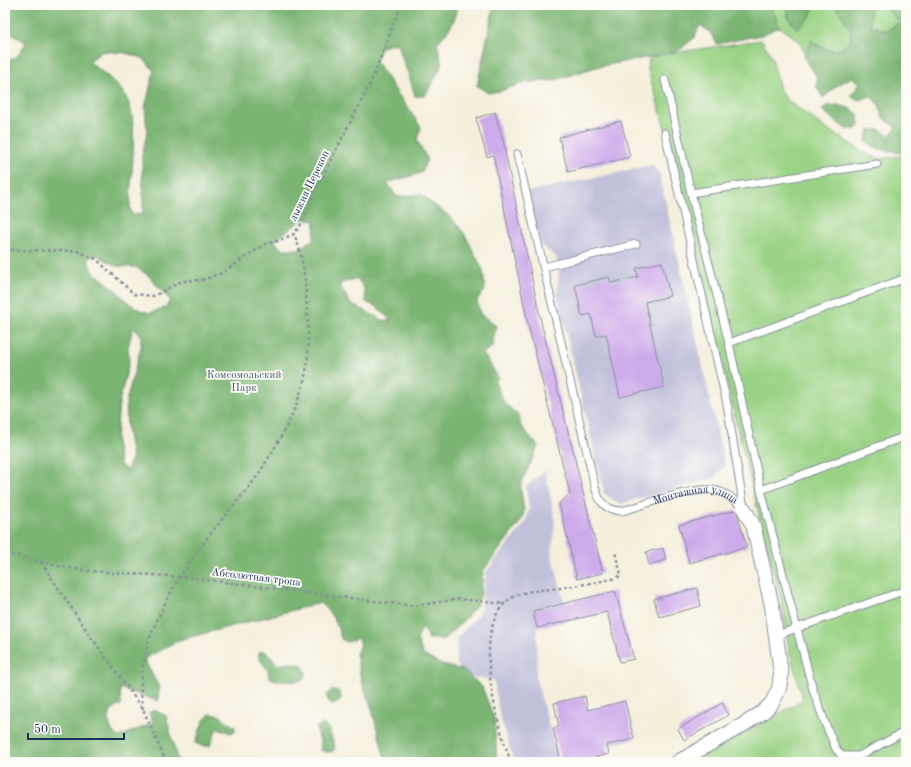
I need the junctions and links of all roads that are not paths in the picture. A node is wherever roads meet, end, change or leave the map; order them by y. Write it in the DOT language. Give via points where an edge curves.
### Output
graph roads {
  1 [pos="665,80"];
  2 [pos="665,133"];
  3 [pos="517,154"];
  4 [pos="877,164"];
  5 [pos="691,193"];
  6 [pos="636,244"];
  7 [pos="544,267"];
  8 [pos="906,278"];
  9 [pos="729,343"];
  10 [pos="906,436"];
  11 [pos="762,490"];
  12 [pos="744,509"];
  13 [pos="906,590"];
  14 [pos="796,629"];
  15 [pos="777,635"];
  16 [pos="906,731"];
  17 [pos="839,759"];
  18 [pos="678,762"];
  1 -- 5 [label="lane"];
  2 -- 12 [label="lane" via="727,404"];
  3 -- 7 [label="lane, Монтажная улица"];
  4 -- 5 [label="lane"];
  5 -- 9 [label="lane"];
  6 -- 7 [label="lane"];
  7 -- 12 [label="lane, Монтажная улица" via="596,492 605,506 612,510 622,510 694,491 712,490 738,502"];
  8 -- 9 [label="lane"];
  9 -- 11 [label="lane"];
  10 -- 11 [label="lane"];
  11 -- 14 [label="lane"];
  12 -- 15 [label="street, Монтажная улица" via="754,524"];
  13 -- 14 [label="lane"];
  14 -- 15 [label="lane"];
  14 -- 17 [label="lane" via="820,710"];
  15 -- 18 [label="street, Монтажная улица" via="781,674 779,689 772,703 743,725"];
  16 -- 17 [label="lane" via="859,756"];
}
